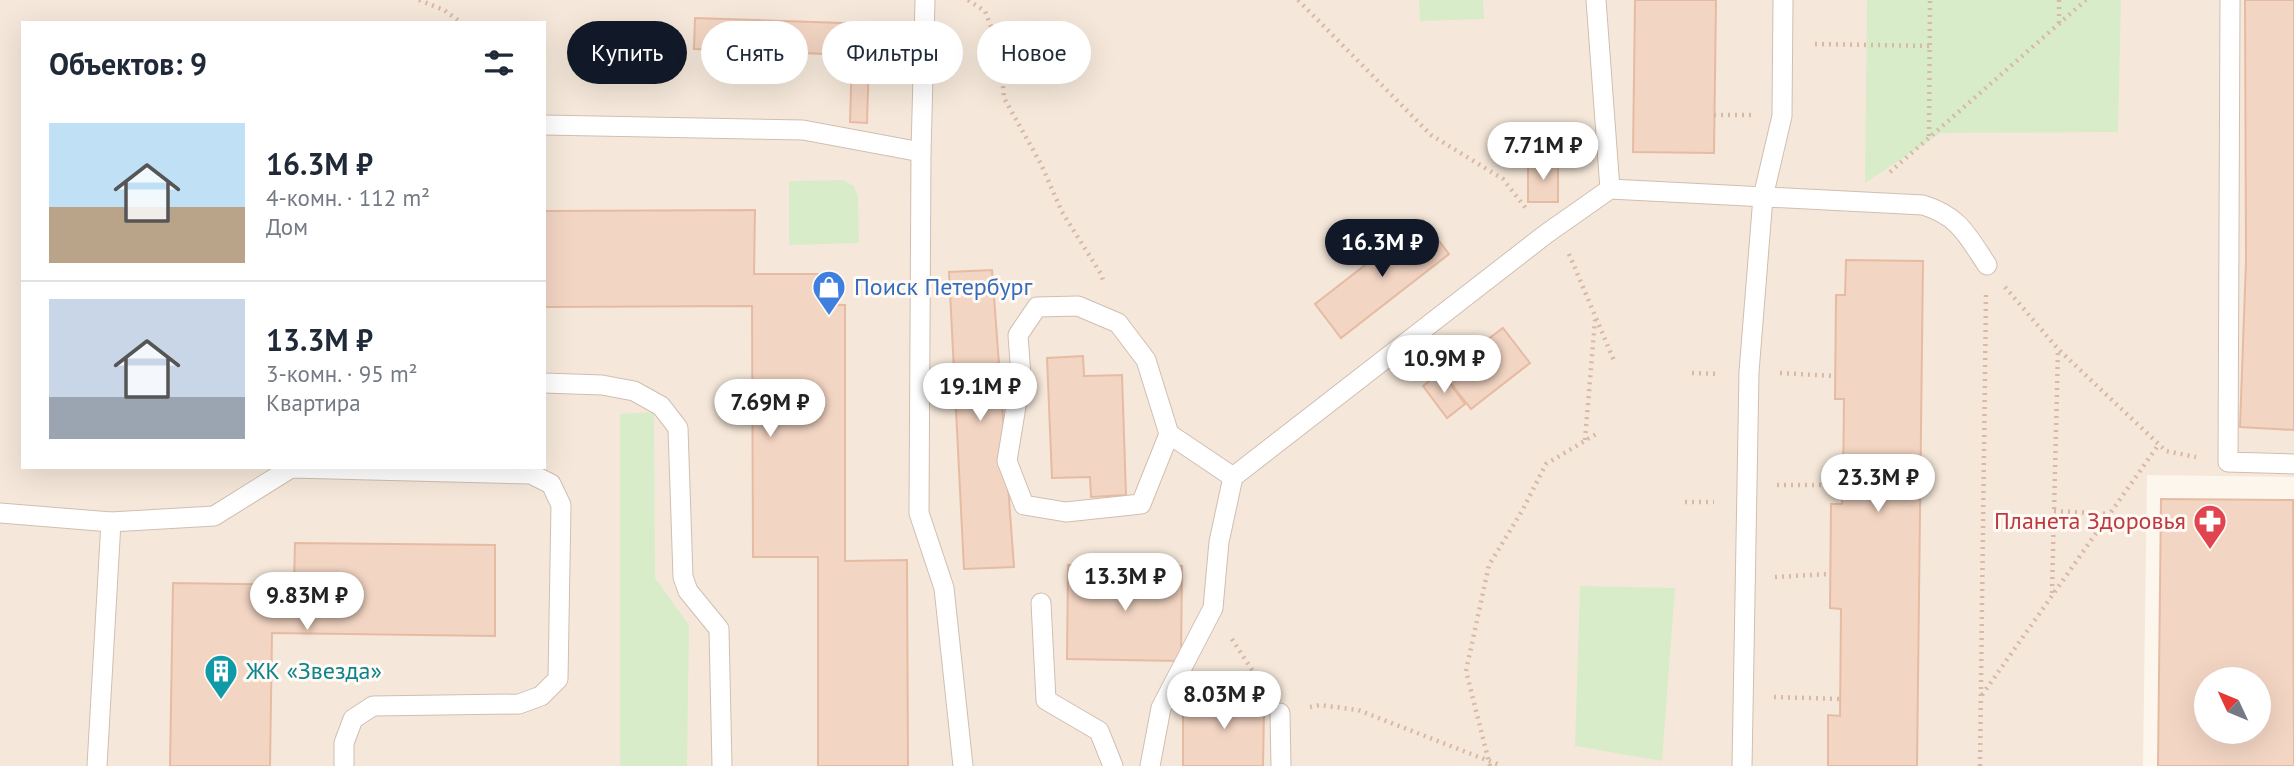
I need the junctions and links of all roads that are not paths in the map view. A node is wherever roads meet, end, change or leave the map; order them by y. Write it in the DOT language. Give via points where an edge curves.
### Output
graph roads {
  1 [pos="925,0"];
  2 [pos="1596,0"];
  3 [pos="1783,0"];
  4 [pos="2230,0"];
  5 [pos="546,125"];
  6 [pos="921,152"];
  7 [pos="1610,189"];
  8 [pos="1763,197"];
  9 [pos="1987,265"];
  10 [pos="546,383"];
  11 [pos="1169,433"];
  12 [pos="2294,464"];
  13 [pos="288,469"];
  14 [pos="330,469"];
  15 [pos="1233,477"];
  16 [pos="0,513"];
  17 [pos="111,523"];
  18 [pos="1041,603"];
  19 [pos="1280,713"];
  20 [pos="97,766"];
  21 [pos="344,766"];
  22 [pos="722,766"];
  23 [pos="964,766"];
  24 [pos="1113,766"];
  25 [pos="1150,766"];
  26 [pos="1281,766"];
  27 [pos="1742,766"];
  1 -- 6 [label="lane"];
  2 -- 7 [label="lane"];
  3 -- 8 [label="lane" via="1782,116"];
  4 -- 12 [label="lane" via="2228,463"];
  5 -- 6 [label="lane" via="803,130"];
  6 -- 23 [label="lane" via="919,513 944,588"];
  7 -- 8 [label="lane"];
  7 -- 15 [label="lane"];
  8 -- 9 [label="lane" via="1923,205 1961,225"];
  8 -- 27 [label="lane" via="1749,372"];
  10 -- 22 [label="lane" via="634,391 662,406 678,428 683,577 688,591 719,629"];
  11 -- 11 [label="lane" via="1146,360 1118,323 1078,306 1037,307 1018,335 1021,376 1007,461 1024,505 1066,512 1141,503"];
  11 -- 15 [label="lane"];
  13 -- 17 [label="lane" via="214,516"];
  14 -- 21 [label="lane" via="531,474 551,484 561,505 558,679 541,696 519,704 373,706 353,719 344,743"];
  15 -- 25 [label="lane" via="1219,542 1213,608 1161,708"];
  16 -- 17 [label="lane"];
  17 -- 20 [label="lane"];
  18 -- 24 [label="lane" via="1046,700 1099,731"];
  19 -- 26 [label="lane"];
}
